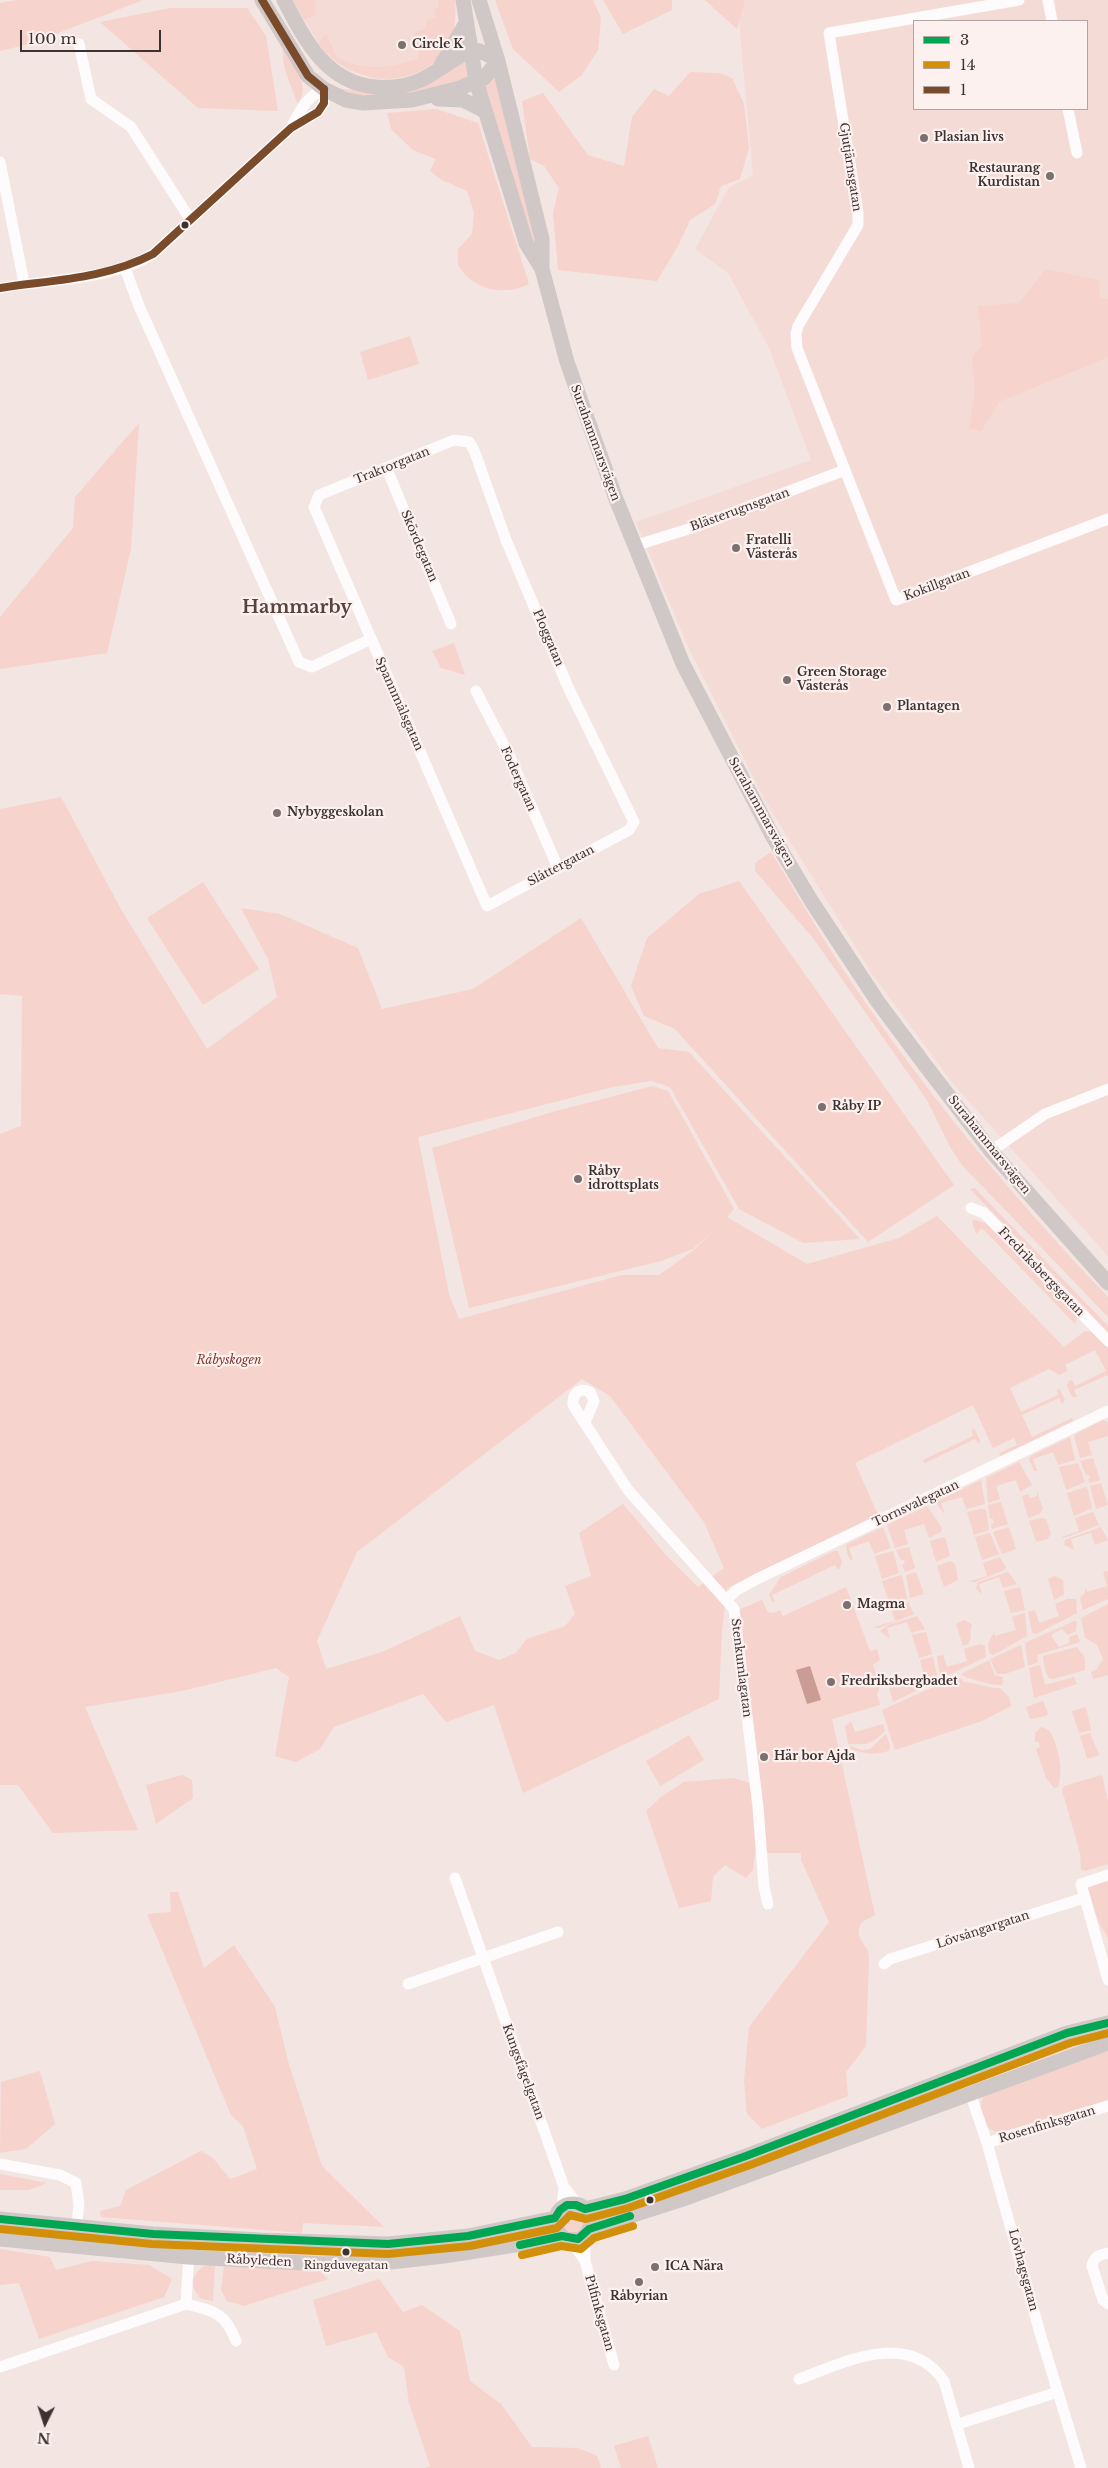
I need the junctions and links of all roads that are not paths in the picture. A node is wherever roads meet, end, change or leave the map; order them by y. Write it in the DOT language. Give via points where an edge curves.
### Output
graph roads {
  1 [pos="262,0"];
  2 [pos="284,0"];
  3 [pos="464,0"];
  4 [pos="479,0"];
  5 [pos="1019,0"];
  6 [pos="1048,0"];
  7 [pos="1052,20"];
  8 [pos="466,23"];
  9 [pos="301,33"];
  10 [pos="287,42"];
  11 [pos="79,44"];
  12 [pos="470,50"];
  13 [pos="498,61"];
  14 [pos="438,71"];
  15 [pos="335,73"];
  16 [pos="476,81"];
  17 [pos="324,90"];
  18 [pos="412,100"];
  19 [pos="1068,110"];
  20 [pos="485,111"];
  21 [pos="1077,153"];
  22 [pos="0,162"];
  23 [pos="6,219"];
  24 [pos="190,219"];
  25 [pos="124,268"];
  26 [pos="542,269"];
  27 [pos="24,283"];
  28 [pos="0,288"];
  29 [pos="470,445"];
  30 [pos="387,469"];
  31 [pos="845,470"];
  32 [pos="315,500"];
  33 [pos="1108,519"];
  34 [pos="634,546"];
  35 [pos="452,624"];
  36 [pos="371,639"];
  37 [pos="476,691"];
  38 [pos="632,826"];
  39 [pos="558,868"];
  40 [pos="489,905"];
  41 [pos="1108,1089"];
  42 [pos="991,1151"];
  43 [pos="971,1208"];
  44 [pos="1108,1282"];
  45 [pos="1108,1341"];
  46 [pos="1108,1411"];
  47 [pos="585,1422"];
  48 [pos="726,1600"];
  49 [pos="1108,1875"];
  50 [pos="455,1878"];
  51 [pos="1084,1898"];
  52 [pos="768,1904"];
  53 [pos="558,1932"];
  54 [pos="482,1958"];
  55 [pos="884,1964"];
  56 [pos="1108,1980"];
  57 [pos="408,1984"];
  58 [pos="1108,2024"];
  59 [pos="1108,2042"];
  60 [pos="963,2072"];
  61 [pos="970,2092"];
  62 [pos="1108,2106"];
  63 [pos="986,2143"];
  64 [pos="0,2164"];
  65 [pos="564,2187"];
  66 [pos="581,2207"];
  67 [pos="559,2213"];
  68 [pos="0,2219"];
  69 [pos="76,2227"];
  70 [pos="587,2232"];
  71 [pos="190,2236"];
  72 [pos="566,2237"];
  73 [pos="0,2239"];
  74 [pos="74,2247"];
  75 [pos="1108,2253"];
  76 [pos="188,2257"];
  77 [pos="585,2262"];
  78 [pos="186,2304"];
  79 [pos="1108,2304"];
  80 [pos="236,2341"];
  81 [pos="614,2366"];
  82 [pos="0,2367"];
  83 [pos="799,2379"];
  84 [pos="1058,2392"];
  85 [pos="958,2424"];
  86 [pos="969,2468"];
  87 [pos="1081,2468"];
  1 -- 10 [label="main road"];
  2 -- 9 [label="main road"];
  3 -- 8 [label="main road, Surahammarsvägen"];
  4 -- 13 [label="main road, Surahammarsvägen"];
  5 -- 31 [label="street, Gjutjärnsgatan" via="828,33 858,225 796,334 798,348"];
  6 -- 7 [label="street"];
  8 -- 12 [label="main road, Surahammarsvägen"];
  8 -- 14 [label="main road"];
  9 -- 10 [label="main road"];
  9 -- 15 [label="main road" via="316,55"];
  10 -- 17 [label="main road" via="308,76"];
  11 -- 24 [label="street" via="91,100 131,127"];
  12 -- 13 [label="main road" via="482,52"];
  12 -- 14 [label="main road"];
  12 -- 16 [label="main road, Surahammarsvägen"];
  13 -- 16 [label="main road" via="484,78"];
  13 -- 26 [label="main road, Surahammarsvägen" via="542,240"];
  14 -- 15 [label="main road" via="414,84 396,88 362,86"];
  15 -- 17 [label="main road"];
  16 -- 18 [label="main road"];
  16 -- 20 [label="main road, Surahammarsvägen"];
  17 -- 18 [label="main road" via="346,100 363,103"];
  17 -- 24 [label="street" via="310,96 291,128"];
  18 -- 20 [label="main road" via="463,100"];
  19 -- 21 [label="street"];
  20 -- 26 [label="main road, Surahammarsvägen" via="526,243"];
  22 -- 23 [label="street"];
  23 -- 27 [label="street"];
  24 -- 25 [label="street" via="152,254"];
  25 -- 27 [label="street"];
  25 -- 36 [label="street" via="299,662 312,667"];
  26 -- 34 [label="main road, Surahammarsvägen" via="574,383"];
  27 -- 28 [label="street"];
  29 -- 30 [label="street, Traktorgatan" via="454,440"];
  29 -- 38 [label="street, Ploggatan" via="553,651 633,818"];
  30 -- 32 [label="street, Traktorgatan" via="319,495"];
  30 -- 35 [label="street, Skördegatan"];
  31 -- 33 [label="street, Kokillgatan" via="896,600"];
  31 -- 34 [label="street, Blästerugnsgatan" via="695,527"];
  32 -- 36 [label="street, Spannmålsgatan" via="314,506"];
  34 -- 42 [label="main road, Surahammarsvägen" via="683,664 773,837 878,1002"];
  36 -- 40 [label="street, Spannmålsgatan"];
  37 -- 39 [label="street, Fodergatan" via="509,756"];
  38 -- 39 [label="street, Slåttergatan"];
  39 -- 40 [label="street, Slåttergatan"];
  41 -- 42 [label="street" via="1045,1114"];
  42 -- 44 [label="main road, Surahammarsvägen"];
  43 -- 45 [label="street, Fredriksbergsgatan" via="984,1213"];
  46 -- 48 [label="street, Tornsvalegatan" via="757,1579"];
  47 -- 48 [label="street, Stenkumlagatan" via="628,1490"];
  48 -- 52 [label="street, Stenkumlagatan" via="734,1610"];
  49 -- 51 [label="street" via="1080,1884"];
  50 -- 54 [label="street, Kungsfågelgatan"];
  51 -- 55 [label="street, Lövsångargatan" via="890,1959"];
  51 -- 56 [label="street"];
  53 -- 54 [label="street"];
  54 -- 57 [label="street"];
  54 -- 65 [label="street, Kungsfågelgatan"];
  58 -- 60 [label="main road, Råbyleden" via="1067,2033"];
  59 -- 61 [label="main road, Råbyleden"];
  60 -- 61 [label="street, Lövhagsgatan"];
  60 -- 66 [label="main road, Råbyleden" via="746,2156 624,2199"];
  61 -- 63 [label="street, Lövhagsgatan"];
  61 -- 70 [label="main road, Råbyleden"];
  62 -- 63 [label="street, Rosenfinksgatan"];
  63 -- 84 [label="street, Lövhagsgatan"];
  64 -- 69 [label="street" via="60,2175 76,2183"];
  65 -- 66 [label="street, Kungsfågelgatan"];
  65 -- 67 [label="street, Kungsfågelgatan"];
  66 -- 67 [label="main road, Råbyleden"];
  66 -- 70 [label="main road" via="590,2219"];
  67 -- 71 [label="main road, Råbyleden" via="468,2236 388,2244"];
  67 -- 72 [label="main road" via="556,2228"];
  68 -- 69 [label="main road, Råbyleden"];
  69 -- 71 [label="main road, Råbyleden"];
  69 -- 74 [label="street"];
  70 -- 72 [label="main road, Råbyleden" via="578,2239"];
  70 -- 77 [label="street, Pilfinksgatan"];
  71 -- 76 [label="street"];
  72 -- 76 [label="main road, Råbyleden" via="391,2262 323,2264"];
  72 -- 77 [label="street, Pilfinksgatan"];
  73 -- 74 [label="main road, Råbyleden"];
  74 -- 76 [label="main road, Råbyleden"];
  75 -- 79 [label="street" via="1097,2256 1092,2266 1103,2300"];
  76 -- 78 [label="street"];
  77 -- 81 [label="street, Pilfinksgatan"];
  78 -- 80 [label="street" via="221,2316 230,2324"];
  78 -- 82 [label="street"];
  83 -- 85 [label="street" via="876,2353 889,2351 908,2356 937,2371 949,2393"];
  84 -- 85 [label="street"];
  84 -- 87 [label="street, Lövhagsgatan"];
  85 -- 86 [label="street"];
}
